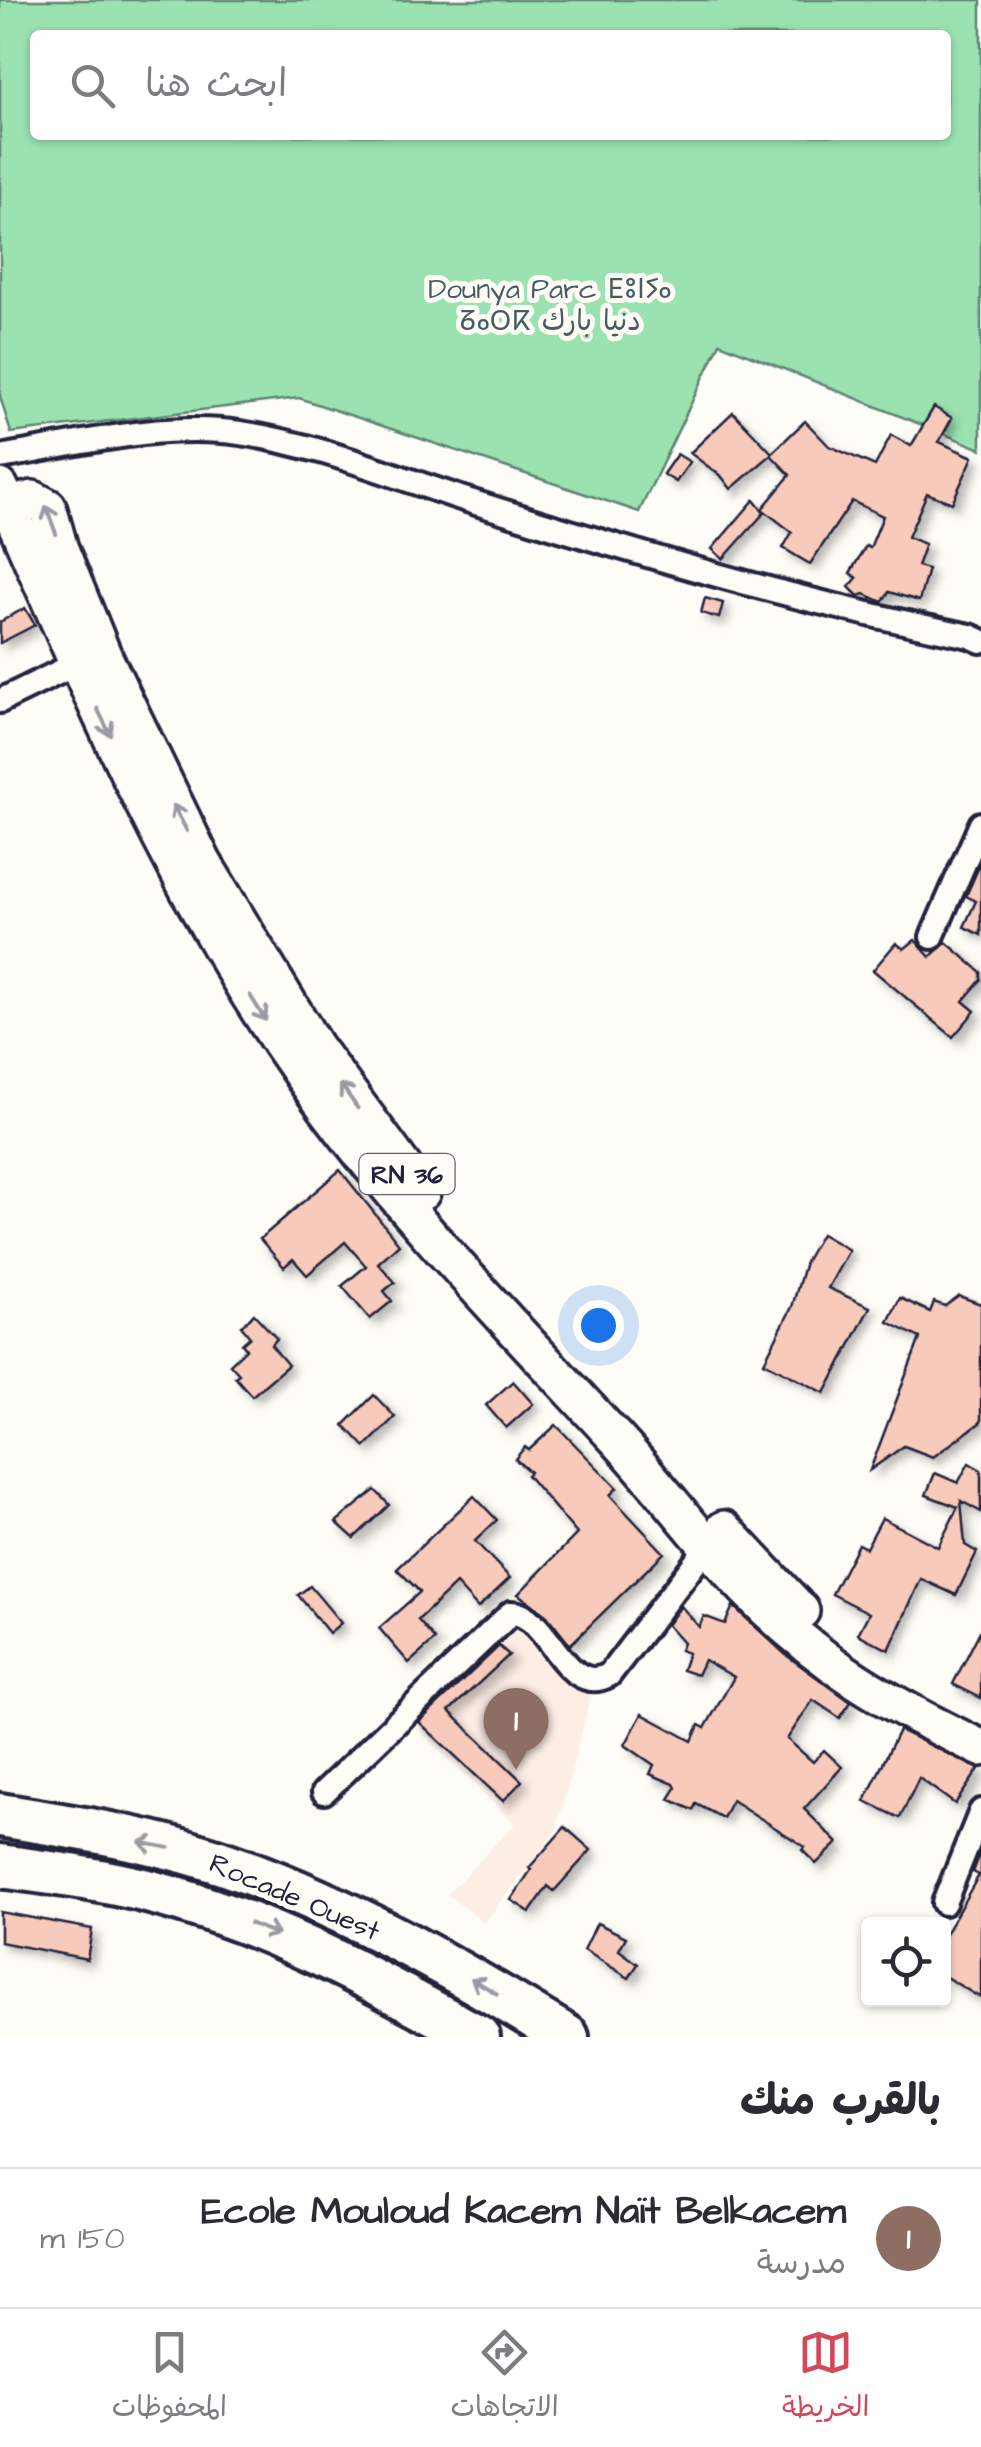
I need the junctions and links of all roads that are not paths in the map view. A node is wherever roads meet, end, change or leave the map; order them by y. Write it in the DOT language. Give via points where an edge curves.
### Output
graph roads {
  1 [pos="0,458"];
  2 [pos="4,496"];
  3 [pos="981,642"];
  4 [pos="76,664"];
  5 [pos="0,700"];
  6 [pos="981,824"];
  7 [pos="932,937"];
  8 [pos="708,1546"];
  9 [pos="981,1729"];
  10 [pos="981,1748"];
  11 [pos="324,1792"];
  12 [pos="981,1811"];
  13 [pos="0,1815"];
  14 [pos="0,1866"];
  15 [pos="944,1903"];
  16 [pos="478,2037"];
  17 [pos="567,2037"];
  1 -- 3 [label="street" via="153,431 238,433 328,452 636,552"];
  2 -- 4 [label="main road, RN 36"];
  9 -- 2 [label="main road, RN 36, one-way" via="888,1678 822,1631 414,1183 315,1047 203,862 103,655 48,507"];
  4 -- 5 [label="street"];
  4 -- 8 [label="main road, RN 36, one-way" via="199,909 299,1071 370,1166"];
  6 -- 7 [label="street"];
  8 -- 10 [label="main road, RN 36" via="778,1620 838,1669"];
  8 -- 11 [label="street" via="609,1674 582,1678 527,1618 510,1613"];
  12 -- 15 [label="street"];
  17 -- 13 [label="highway, Rocade Ouest, one-way" via="434,1958 272,1883 166,1846"];
  14 -- 16 [label="highway, Rocade Ouest, one-way" via="100,1880 235,1918 349,1967"];
}
